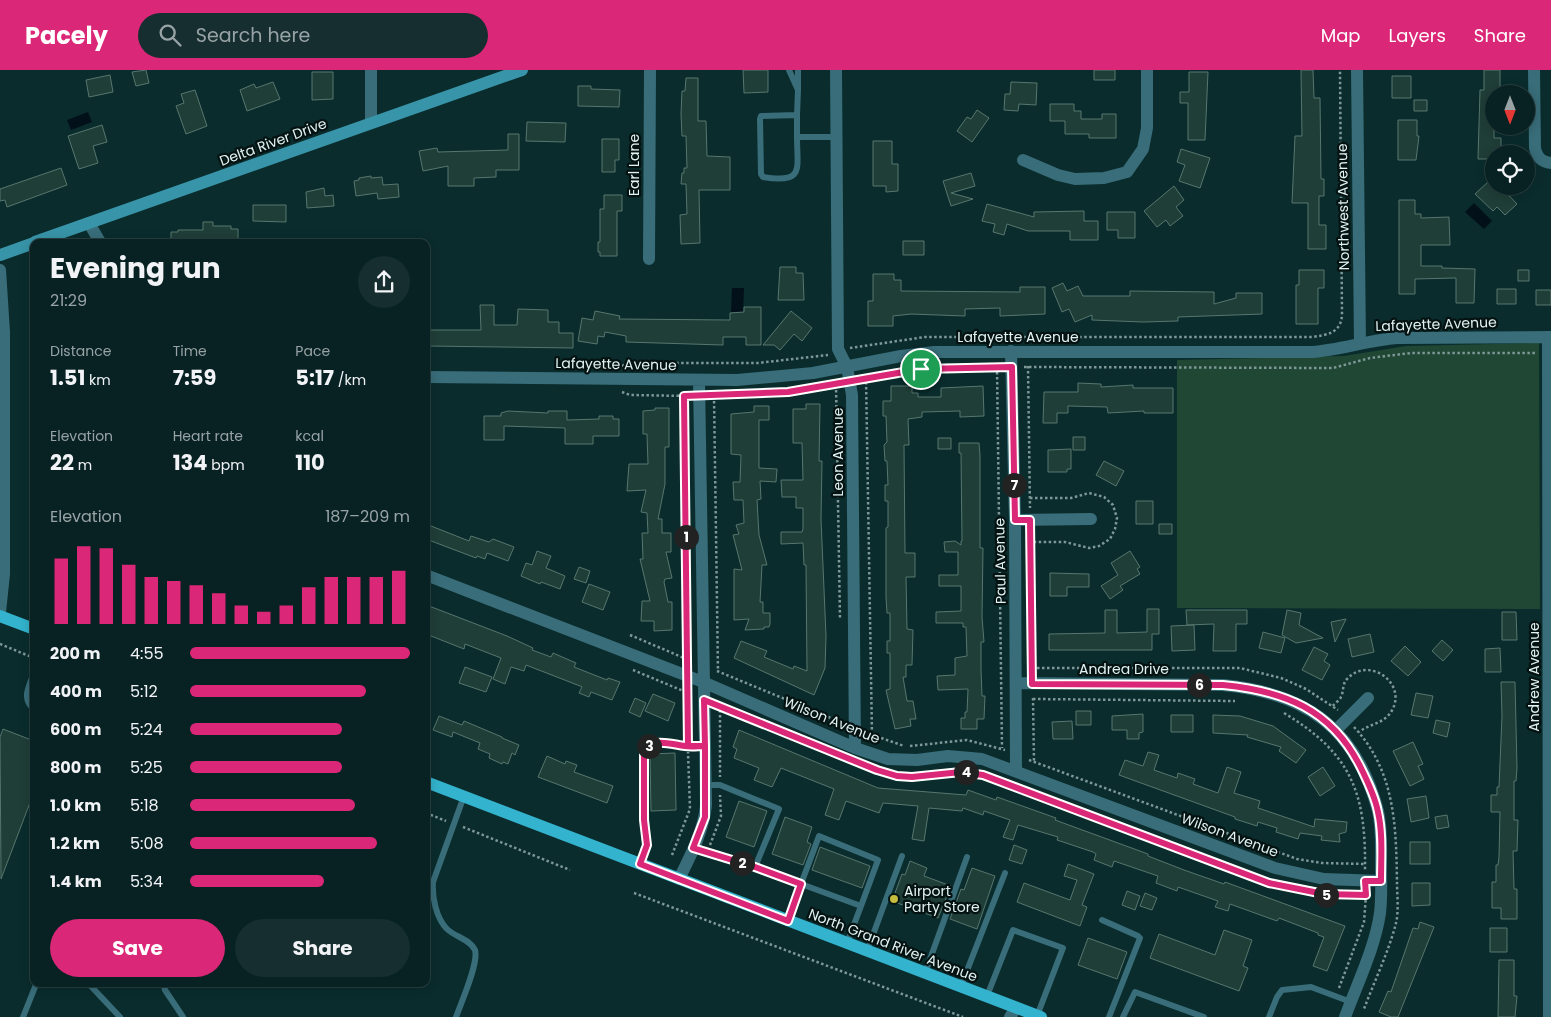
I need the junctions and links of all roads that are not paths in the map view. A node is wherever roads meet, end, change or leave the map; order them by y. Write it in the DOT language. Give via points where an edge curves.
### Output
graph roads {
  1 [pos="371,70"];
  2 [pos="522,70"];
  3 [pos="650,70"];
  4 [pos="789,70"];
  5 [pos="798,70"];
  6 [pos="836,70"];
  7 [pos="1147,70"];
  8 [pos="1357,70"];
  9 [pos="1534,70"];
  10 [pos="798,90"];
  11 [pos="798,115"];
  12 [pos="371,123"];
  13 [pos="797,137"];
  14 [pos="837,137"];
  15 [pos="1023,160"];
  16 [pos="1547,163"];
  17 [pos="89,223"];
  18 [pos="45,239"];
  19 [pos="98,239"];
  20 [pos="30,244"];
  21 [pos="0,255"];
  22 [pos="649,259"];
  23 [pos="0,270"];
  24 [pos="1549,337"];
  25 [pos="1360,343"];
  26 [pos="1011,352"];
  27 [pos="847,367"];
  28 [pos="430,377"];
  29 [pos="699,380"];
  30 [pos="1091,519"];
  31 [pos="1015,520"];
  32 [pos="430,577"];
  33 [pos="0,612"];
  34 [pos="0,616"];
  35 [pos="30,627"];
  36 [pos="703,682"];
  37 [pos="30,684"];
  38 [pos="1016,684"];
  39 [pos="1368,698"];
  40 [pos="30,706"];
  41 [pos="1336,730"];
  42 [pos="705,746"];
  43 [pos="855,748"];
  44 [pos="1016,771"];
  45 [pos="430,783"];
  46 [pos="706,785"];
  47 [pos="464,796"];
  48 [pos="693,848"];
  49 [pos="902,856"];
  50 [pos="967,857"];
  51 [pos="1550,858"];
  52 [pos="640,864"];
  53 [pos="755,867"];
  54 [pos="1005,872"];
  55 [pos="679,879"];
  56 [pos="1381,881"];
  57 [pos="801,884"];
  58 [pos="430,888"];
  59 [pos="430,893"];
  60 [pos="861,906"];
  61 [pos="1102,920"];
  62 [pos="788,921"];
  63 [pos="846,943"];
  64 [pos="867,951"];
  65 [pos="925,973"];
  66 [pos="961,986"];
  67 [pos="35,987"];
  68 [pos="92,987"];
  69 [pos="164,987"];
  70 [pos="987,996"];
  71 [pos="1351,1002"];
  72 [pos="1015,1014"];
  73 [pos="1039,1016"];
  74 [pos="23,1017"];
  75 [pos="120,1017"];
  76 [pos="184,1017"];
  77 [pos="456,1017"];
  78 [pos="1109,1017"];
  79 [pos="1123,1017"];
  80 [pos="1204,1017"];
  81 [pos="1269,1017"];
  82 [pos="1345,1017"];
  83 [pos="1549,1017"];
  1 -- 12 [label="street"];
  2 -- 12 [label="street, Delta River Drive"];
  3 -- 22 [label="street, Earl Lane"];
  4 -- 10 [label="lane"];
  5 -- 10 [label="lane"];
  6 -- 14 [label="street, Leon Avenue"];
  7 -- 15 [label="street" via="1147,128 1143,149 1127,172 1104,178 1075,179"];
  8 -- 25 [label="street, Northwest Avenue"];
  9 -- 16 [label="street" via="1535,148 1536,154"];
  10 -- 11 [label="lane"];
  11 -- 13 [label="lane"];
  11 -- 13 [label="lane" via="762,116 760,119 763,177 794,176 797,170"];
  12 -- 17 [label="street, Delta River Drive"];
  13 -- 14 [label="lane"];
  14 -- 27 [label="street, Leon Avenue" via="839,352"];
  17 -- 18 [label="street, Delta River Drive"];
  17 -- 19 [label="street"];
  20 -- 21 [label="street, Delta River Drive"];
  23 -- 33 [label="street" via="4,332 4,574"];
  24 -- 25 [label="street, Lafayette Avenue" via="1398,338"];
  24 -- 51 [label="street, Andrew Avenue"];
  25 -- 26 [label="street, Lafayette Avenue" via="1333,351 1312,352"];
  26 -- 27 [label="street, Lafayette Avenue" via="934,352"];
  26 -- 31 [label="street, Paul Avenue"];
  27 -- 29 [label="street, Lafayette Avenue" via="784,377"];
  27 -- 43 [label="street, Leon Avenue" via="851,381"];
  28 -- 29 [label="street, Lafayette Avenue"];
  29 -- 36 [label="street"];
  30 -- 31 [label="street"];
  31 -- 38 [label="street, Paul Avenue"];
  32 -- 36 [label="street, Wilson Avenue"];
  34 -- 35 [label="main road"];
  36 -- 42 [label="street"];
  36 -- 43 [label="street, Wilson Avenue"];
  37 -- 40 [label="lane" via="26,695"];
  38 -- 41 [label="street, Andrea Drive" via="1253,688 1304,706"];
  38 -- 44 [label="street, Paul Avenue"];
  39 -- 41 [label="street"];
  41 -- 56 [label="street, Andrea Drive" via="1367,780 1378,811"];
  42 -- 46 [label="street"];
  42 -- 52 [label="lane" via="654,743 646,748 644,820 647,845"];
  43 -- 44 [label="street, Wilson Avenue" via="900,760 964,756"];
  44 -- 56 [label="street, Wilson Avenue" via="1275,868 1324,879"];
  45 -- 47 [label="main road, North Grand River Avenue"];
  46 -- 48 [label="street" via="705,817"];
  46 -- 53 [label="lane" via="720,785 779,809"];
  47 -- 52 [label="main road, North Grand River Avenue"];
  47 -- 58 [label="lane"];
  48 -- 53 [label="lane"];
  48 -- 55 [label="street"];
  49 -- 64 [label="lane"];
  50 -- 65 [label="lane"];
  51 -- 83 [label="street, Andrew Avenue"];
  52 -- 55 [label="main road, North Grand River Avenue"];
  53 -- 57 [label="lane"];
  54 -- 66 [label="lane"];
  55 -- 62 [label="main road, North Grand River Avenue"];
  56 -- 71 [label="street, Andrea Drive" via="1380,913"];
  57 -- 60 [label="lane"];
  57 -- 60 [label="lane" via="820,836 878,860"];
  57 -- 62 [label="lane"];
  59 -- 77 [label="lane" via="447,930 470,943 475,950 476,960"];
  60 -- 63 [label="lane"];
  61 -- 78 [label="lane" via="1140,938"];
  62 -- 63 [label="main road, North Grand River Avenue"];
  63 -- 64 [label="main road, North Grand River Avenue"];
  64 -- 65 [label="main road, North Grand River Avenue"];
  65 -- 66 [label="main road, North Grand River Avenue"];
  66 -- 70 [label="main road, North Grand River Avenue"];
  67 -- 74 [label="lane"];
  68 -- 75 [label="lane"];
  69 -- 76 [label="lane"];
  70 -- 72 [label="main road, North Grand River Avenue"];
  70 -- 73 [label="lane" via="1013,930 1062,948"];
  71 -- 81 [label="lane" via="1311,987 1282,990"];
  71 -- 82 [label="street, Andrea Drive"];
  72 -- 73 [label="main road, North Grand River Avenue"];
  79 -- 80 [label="lane" via="1136,992"];
}
